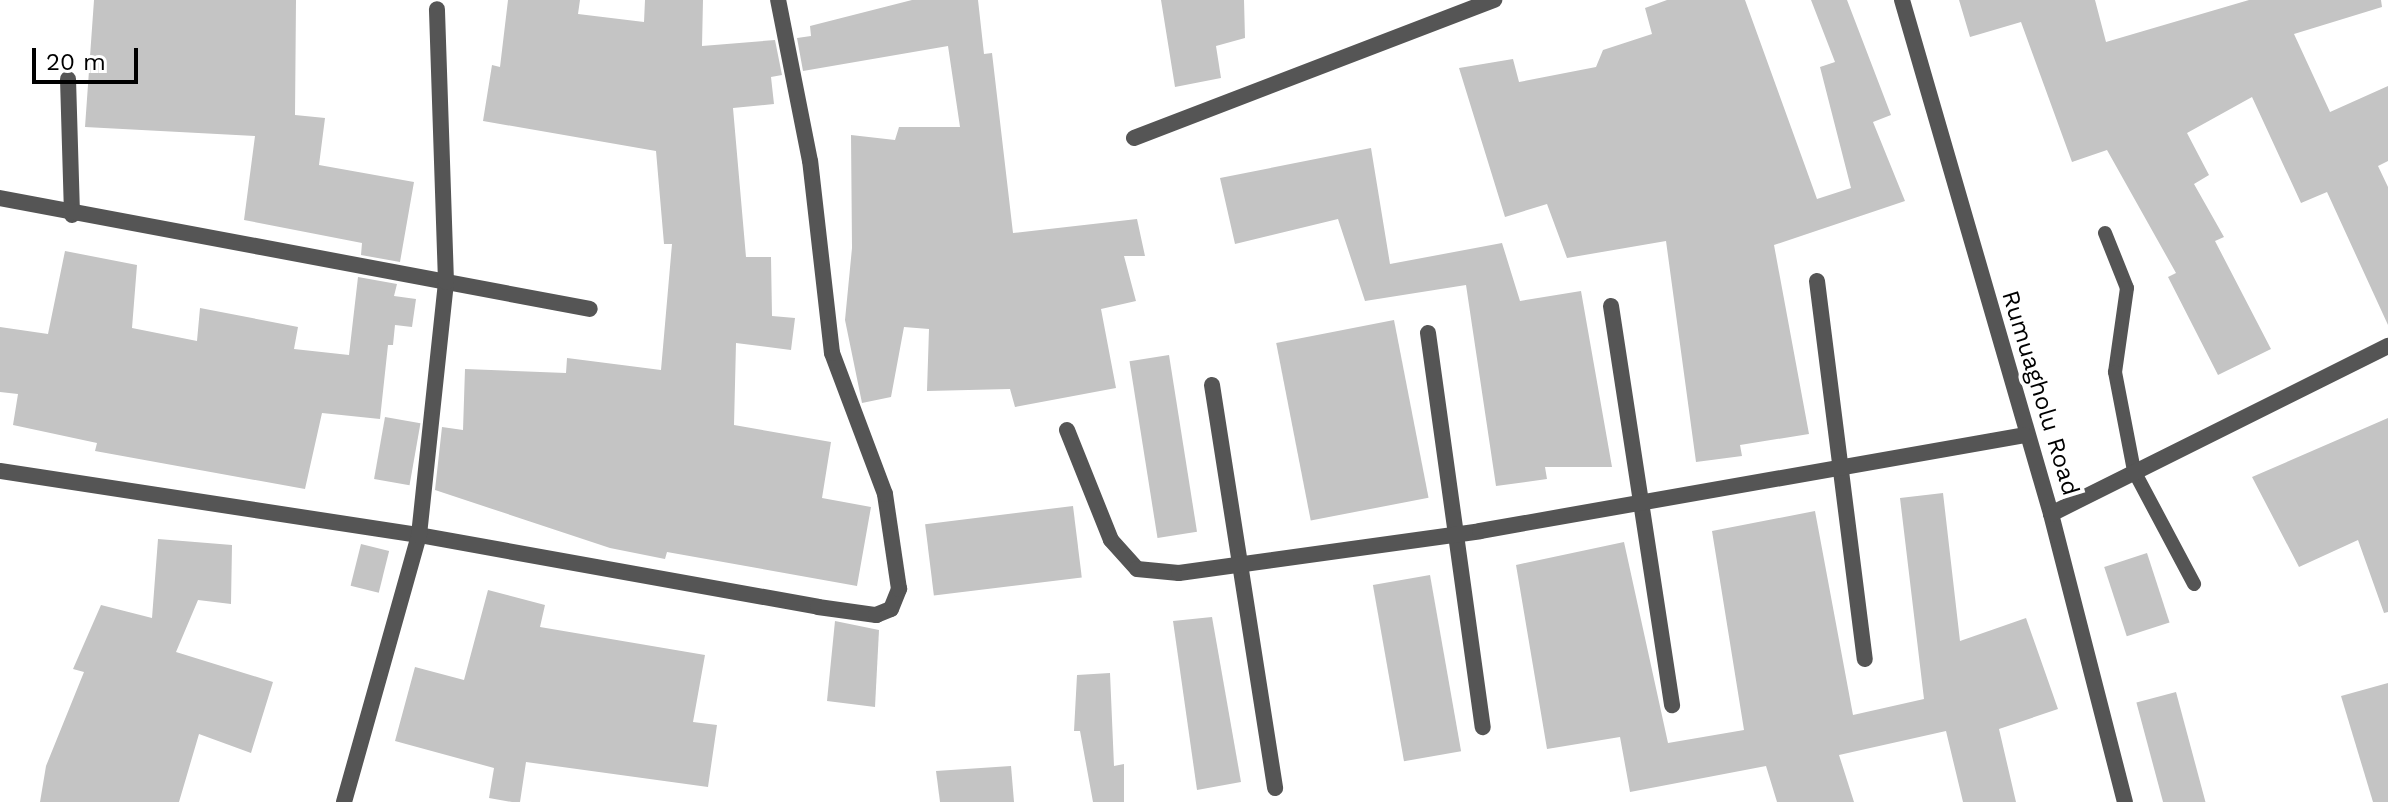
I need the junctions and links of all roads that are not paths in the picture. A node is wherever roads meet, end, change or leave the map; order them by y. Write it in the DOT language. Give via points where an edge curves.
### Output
graph roads {
  1 [pos="778,0"];
  2 [pos="1494,0"];
  3 [pos="1902,0"];
  4 [pos="437,9"];
  5 [pos="68,79"];
  6 [pos="1134,138"];
  7 [pos="0,198"];
  8 [pos="72,215"];
  9 [pos="2105,233"];
  10 [pos="1817,281"];
  11 [pos="446,282"];
  12 [pos="1611,306"];
  13 [pos="590,309"];
  14 [pos="1428,333"];
  15 [pos="2388,346"];
  16 [pos="1212,385"];
  17 [pos="1067,430"];
  18 [pos="2025,435"];
  19 [pos="1839,466"];
  20 [pos="0,471"];
  21 [pos="2134,471"];
  22 [pos="1644,498"];
  23 [pos="2051,514"];
  24 [pos="1456,534"];
  25 [pos="419,535"];
  26 [pos="1241,564"];
  27 [pos="2194,584"];
  28 [pos="1865,659"];
  29 [pos="1672,705"];
  30 [pos="1483,727"];
  31 [pos="1275,788"];
  32 [pos="344,802"];
  33 [pos="2125,802"];
  1 -- 25 [label="street" via="810,161 832,353 885,494 899,589 891,609 876,615 818,607"];
  2 -- 6 [label="street"];
  3 -- 18 [label="street, Rumuagholu Road"];
  4 -- 11 [label="street"];
  5 -- 8 [label="street"];
  7 -- 8 [label="street"];
  8 -- 11 [label="street"];
  9 -- 21 [label="lane" via="2127,288 2115,372"];
  10 -- 19 [label="street"];
  11 -- 13 [label="street"];
  11 -- 25 [label="street"];
  12 -- 22 [label="street"];
  14 -- 24 [label="street"];
  15 -- 21 [label="street"];
  16 -- 26 [label="street"];
  17 -- 26 [label="street" via="1111,540 1137,569 1179,573"];
  18 -- 19 [label="street"];
  18 -- 23 [label="street, Rumuagholu Road"];
  19 -- 22 [label="street"];
  19 -- 28 [label="street"];
  20 -- 25 [label="street"];
  21 -- 23 [label="street"];
  21 -- 27 [label="lane"];
  22 -- 24 [label="street"];
  22 -- 29 [label="street"];
  23 -- 33 [label="street, Rumuagholu Road"];
  24 -- 26 [label="street"];
  24 -- 30 [label="street"];
  25 -- 32 [label="street"];
  26 -- 31 [label="street"];
}
